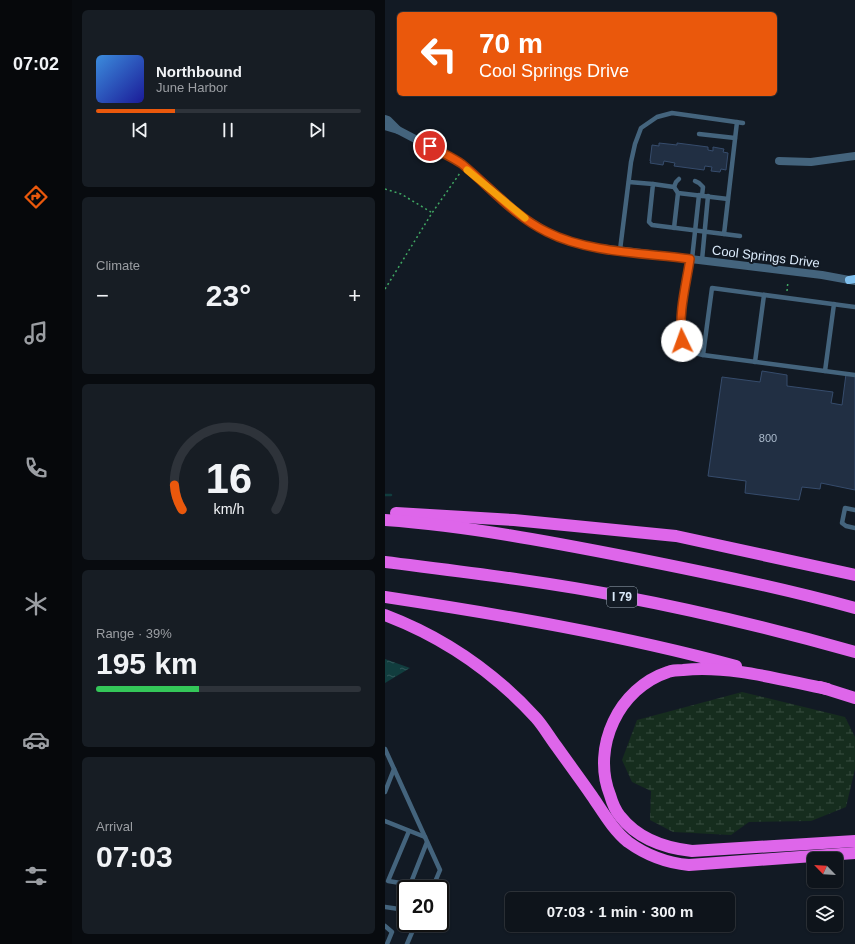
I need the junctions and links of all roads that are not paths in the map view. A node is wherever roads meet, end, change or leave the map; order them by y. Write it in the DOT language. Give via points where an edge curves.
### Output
graph roads {
  1 [pos="386,121"];
  2 [pos="737,122"];
  3 [pos="743,123"];
  4 [pos="699,134"];
  5 [pos="735,138"];
  6 [pos="855,156"];
  7 [pos="779,162"];
  8 [pos="679,179"];
  9 [pos="695,181"];
  10 [pos="629,182"];
  11 [pos="653,184"];
  12 [pos="674,187"];
  13 [pos="678,193"];
  14 [pos="701,196"];
  15 [pos="708,196"];
  16 [pos="728,199"];
  17 [pos="674,228"];
  18 [pos="695,230"];
  19 [pos="705,232"];
  20 [pos="724,234"];
  21 [pos="740,236"];
  22 [pos="620,250"];
  23 [pos="691,259"];
  24 [pos="702,260"];
  25 [pos="853,280"];
  26 [pos="764,295"];
  27 [pos="834,304"];
  28 [pos="855,308"];
  29 [pos="703,355"];
  30 [pos="755,362"];
  31 [pos="825,371"];
  32 [pos="855,375"];
  33 [pos="855,510"];
  34 [pos="385,512"];
  35 [pos="385,520"];
  36 [pos="855,528"];
  37 [pos="385,562"];
  38 [pos="855,575"];
  39 [pos="385,596"];
  40 [pos="855,608"];
  41 [pos="385,615"];
  42 [pos="855,652"];
  43 [pos="827,689"];
  44 [pos="855,698"];
  45 [pos="385,749"];
  46 [pos="394,769"];
  47 [pos="385,792"];
  48 [pos="385,821"];
  49 [pos="409,831"];
  50 [pos="425,837"];
  51 [pos="855,841"];
  52 [pos="427,842"];
  53 [pos="855,853"];
  54 [pos="412,880"];
  55 [pos="436,880"];
  56 [pos="397,883"];
  57 [pos="385,907"];
  58 [pos="397,909"];
  59 [pos="385,926"];
  60 [pos="412,932"];
  61 [pos="387,944"];
  62 [pos="407,944"];
  1 -- 22 [label="street, Cool Springs Drive" via="464,167 524,218 547,232 580,244"];
  2 -- 3 [label="lane"];
  2 -- 5 [label="lane"];
  2 -- 10 [label="lane" via="672,113 657,117 641,128 631,162"];
  4 -- 5 [label="lane"];
  5 -- 16 [label="lane"];
  6 -- 7 [label="street" via="811,162"];
  8 -- 12 [label="lane"];
  9 -- 14 [label="lane" via="703,188"];
  10 -- 11 [label="lane"];
  10 -- 22 [label="lane"];
  11 -- 12 [label="lane"];
  11 -- 17 [label="lane" via="649,222 652,226"];
  12 -- 13 [label="lane"];
  13 -- 14 [label="lane"];
  13 -- 17 [label="lane"];
  14 -- 15 [label="lane"];
  14 -- 18 [label="lane"];
  15 -- 16 [label="lane"];
  15 -- 19 [label="lane"];
  16 -- 20 [label="lane"];
  17 -- 18 [label="lane"];
  18 -- 19 [label="lane"];
  18 -- 23 [label="lane"];
  19 -- 20 [label="lane"];
  19 -- 24 [label="lane"];
  20 -- 21 [label="lane"];
  22 -- 23 [label="street, Cool Springs Drive"];
  23 -- 24 [label="street, Cool Springs Drive"];
  23 -- 29 [label="lane" via="682,308 681,334 687,349"];
  24 -- 25 [label="street, Cool Springs Drive"];
  26 -- 27 [label="lane"];
  26 -- 29 [label="lane" via="712,288"];
  26 -- 30 [label="lane"];
  27 -- 28 [label="lane"];
  27 -- 31 [label="lane"];
  29 -- 30 [label="lane"];
  30 -- 31 [label="lane"];
  31 -- 32 [label="lane"];
  33 -- 36 [label="lane" via="845,508 842,523"];
  34 -- 38 [label="highway" via="514,520 676,536"];
  35 -- 40 [label="highway" via="547,541 754,583"];
  37 -- 42 [label="highway, I 79" via="519,579 625,597 795,635"];
  39 -- 43 [label="highway" via="635,641"];
  41 -- 53 [label="highway" via="432,636 461,653 507,688 537,719 617,831 627,841 647,853 675,864 689,865"];
  43 -- 44 [label="highway"];
  43 -- 51 [label="highway" via="737,671 701,668 669,672 649,681 621,706 605,742 604,775 620,816 642,835 668,847 692,851"];
  45 -- 46 [label="lane"];
  46 -- 47 [label="lane"];
  46 -- 50 [label="lane"];
  48 -- 49 [label="lane"];
  49 -- 50 [label="lane"];
  49 -- 56 [label="lane" via="388,881"];
  50 -- 52 [label="lane"];
  52 -- 54 [label="lane"];
  52 -- 55 [label="lane" via="440,870"];
  57 -- 58 [label="lane"];
  59 -- 61 [label="lane" via="392,932"];
  60 -- 62 [label="lane"];
}
